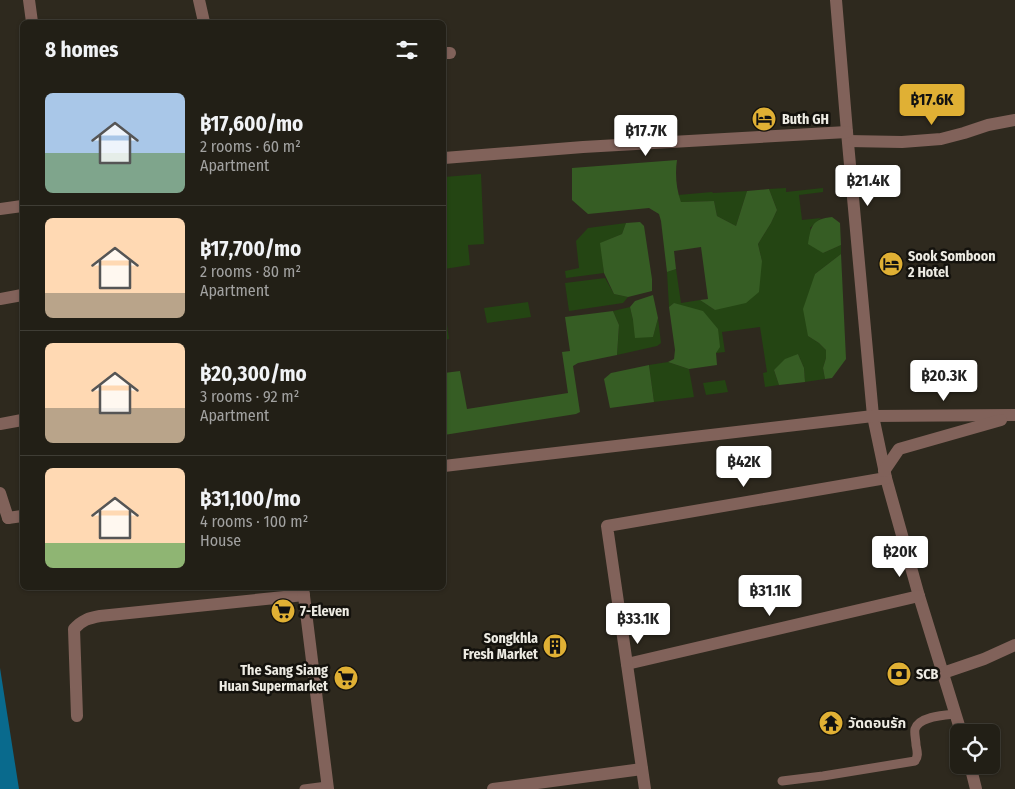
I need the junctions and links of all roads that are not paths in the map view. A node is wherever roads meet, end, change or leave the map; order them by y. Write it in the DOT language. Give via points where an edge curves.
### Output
graph roads {
  1 [pos="28,0"];
  2 [pos="199,0"];
  3 [pos="836,0"];
  4 [pos="32,20"];
  5 [pos="204,20"];
  6 [pos="1015,120"];
  7 [pos="847,137"];
  8 [pos="446,158"];
  9 [pos="20,206"];
  10 [pos="0,209"];
  11 [pos="20,295"];
  12 [pos="0,299"];
  13 [pos="874,416"];
  14 [pos="1015,416"];
  15 [pos="20,420"];
  16 [pos="0,424"];
  17 [pos="446,466"];
  18 [pos="885,474"];
  19 [pos="0,493"];
  20 [pos="20,516"];
  21 [pos="303,591"];
  22 [pos="919,596"];
  23 [pos="1015,645"];
  24 [pos="627,664"];
  25 [pos="943,673"];
  26 [pos="956,714"];
  27 [pos="77,716"];
  28 [pos="959,724"];
  29 [pos="642,769"];
  30 [pos="972,774"];
  31 [pos="782,781"];
  32 [pos="328,787"];
  33 [pos="304,789"];
  34 [pos="493,789"];
  35 [pos="645,789"];
  36 [pos="976,789"];
  1 -- 4 [label="street"];
  2 -- 5 [label="street"];
  3 -- 7 [label="street"];
  6 -- 7 [label="street" via="941,139 902,142"];
  7 -- 8 [label="street" via="583,147"];
  7 -- 13 [label="street"];
  9 -- 10 [label="street"];
  11 -- 12 [label="street"];
  13 -- 14 [label="street"];
  13 -- 17 [label="street"];
  13 -- 18 [label="street"];
  14 -- 18 [label="street" via="900,449"];
  15 -- 16 [label="street"];
  18 -- 22 [label="street"];
  18 -- 24 [label="street" via="607,526"];
  19 -- 20 [label="street" via="8,518"];
  21 -- 27 [label="street" via="100,616 80,622 74,629"];
  21 -- 32 [label="street"];
  22 -- 24 [label="street"];
  22 -- 25 [label="street"];
  23 -- 25 [label="street"];
  24 -- 29 [label="street"];
  25 -- 26 [label="street"];
  26 -- 28 [label="street"];
  26 -- 31 [label="lane" via="933,717 915,727 918,757 915,761"];
  29 -- 34 [label="street"];
  29 -- 35 [label="street"];
  30 -- 36 [label="street"];
  32 -- 33 [label="lane"];
}
